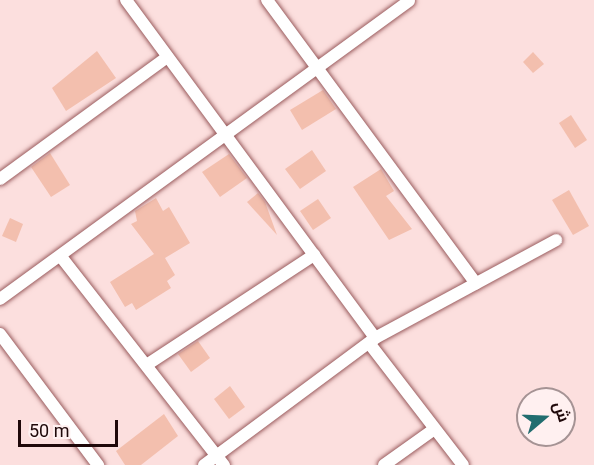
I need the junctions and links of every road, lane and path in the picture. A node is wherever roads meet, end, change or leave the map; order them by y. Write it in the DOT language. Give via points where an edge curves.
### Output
graph roads {
  1 [pos="126,0"];
  2 [pos="267,0"];
  3 [pos="409,1"];
  4 [pos="167,57"];
  5 [pos="318,68"];
  6 [pos="226,136"];
  7 [pos="0,179"];
  8 [pos="556,240"];
  9 [pos="314,255"];
  10 [pos="62,258"];
  11 [pos="476,284"];
  12 [pos="0,299"];
  13 [pos="0,334"];
  14 [pos="372,341"];
  15 [pos="148,364"];
  16 [pos="433,430"];
  17 [pos="221,460"];
  18 [pos="98,465"];
  19 [pos="204,465"];
  20 [pos="384,465"];
  21 [pos="463,465"];
  1 -- 4 [label="street"];
  2 -- 5 [label="street"];
  3 -- 5 [label="street"];
  4 -- 6 [label="street"];
  4 -- 7 [label="street"];
  5 -- 6 [label="street"];
  5 -- 11 [label="street"];
  6 -- 9 [label="street"];
  6 -- 10 [label="street"];
  8 -- 11 [label="street"];
  9 -- 14 [label="street"];
  9 -- 15 [label="street"];
  10 -- 12 [label="street"];
  10 -- 15 [label="street"];
  11 -- 14 [label="street"];
  13 -- 18 [label="street"];
  14 -- 16 [label="street"];
  14 -- 17 [label="street"];
  15 -- 17 [label="street"];
  16 -- 20 [label="street"];
  16 -- 21 [label="street"];
  17 -- 19 [label="street"];
}
